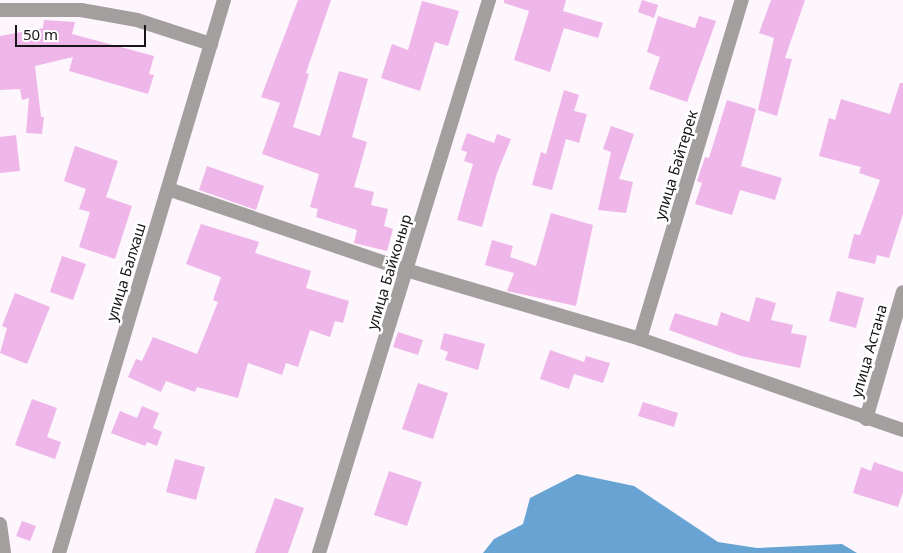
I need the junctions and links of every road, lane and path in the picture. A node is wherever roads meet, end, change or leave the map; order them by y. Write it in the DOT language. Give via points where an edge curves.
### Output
graph roads {
  1 [pos="224,0"];
  2 [pos="489,0"];
  3 [pos="742,0"];
  4 [pos="0,10"];
  5 [pos="211,44"];
  6 [pos="168,189"];
  7 [pos="406,270"];
  8 [pos="903,292"];
  9 [pos="640,339"];
  10 [pos="866,419"];
  11 [pos="903,430"];
  12 [pos="0,524"];
  13 [pos="4,553"];
  14 [pos="59,553"];
  15 [pos="319,553"];
  1 -- 5 [label="street, улица Балхаш"];
  2 -- 7 [label="street, улица Байконыр"];
  3 -- 9 [label="street, улица Байтерек"];
  4 -- 5 [label="street" via="81,10 137,20"];
  5 -- 6 [label="street, улица Балхаш"];
  6 -- 7 [label="street"];
  6 -- 14 [label="street, улица Балхаш"];
  7 -- 9 [label="street"];
  7 -- 15 [label="street, улица Байконыр"];
  8 -- 10 [label="street, улица Астана"];
  9 -- 10 [label="street"];
  10 -- 11 [label="street"];
  12 -- 13 [label="street"];
}
